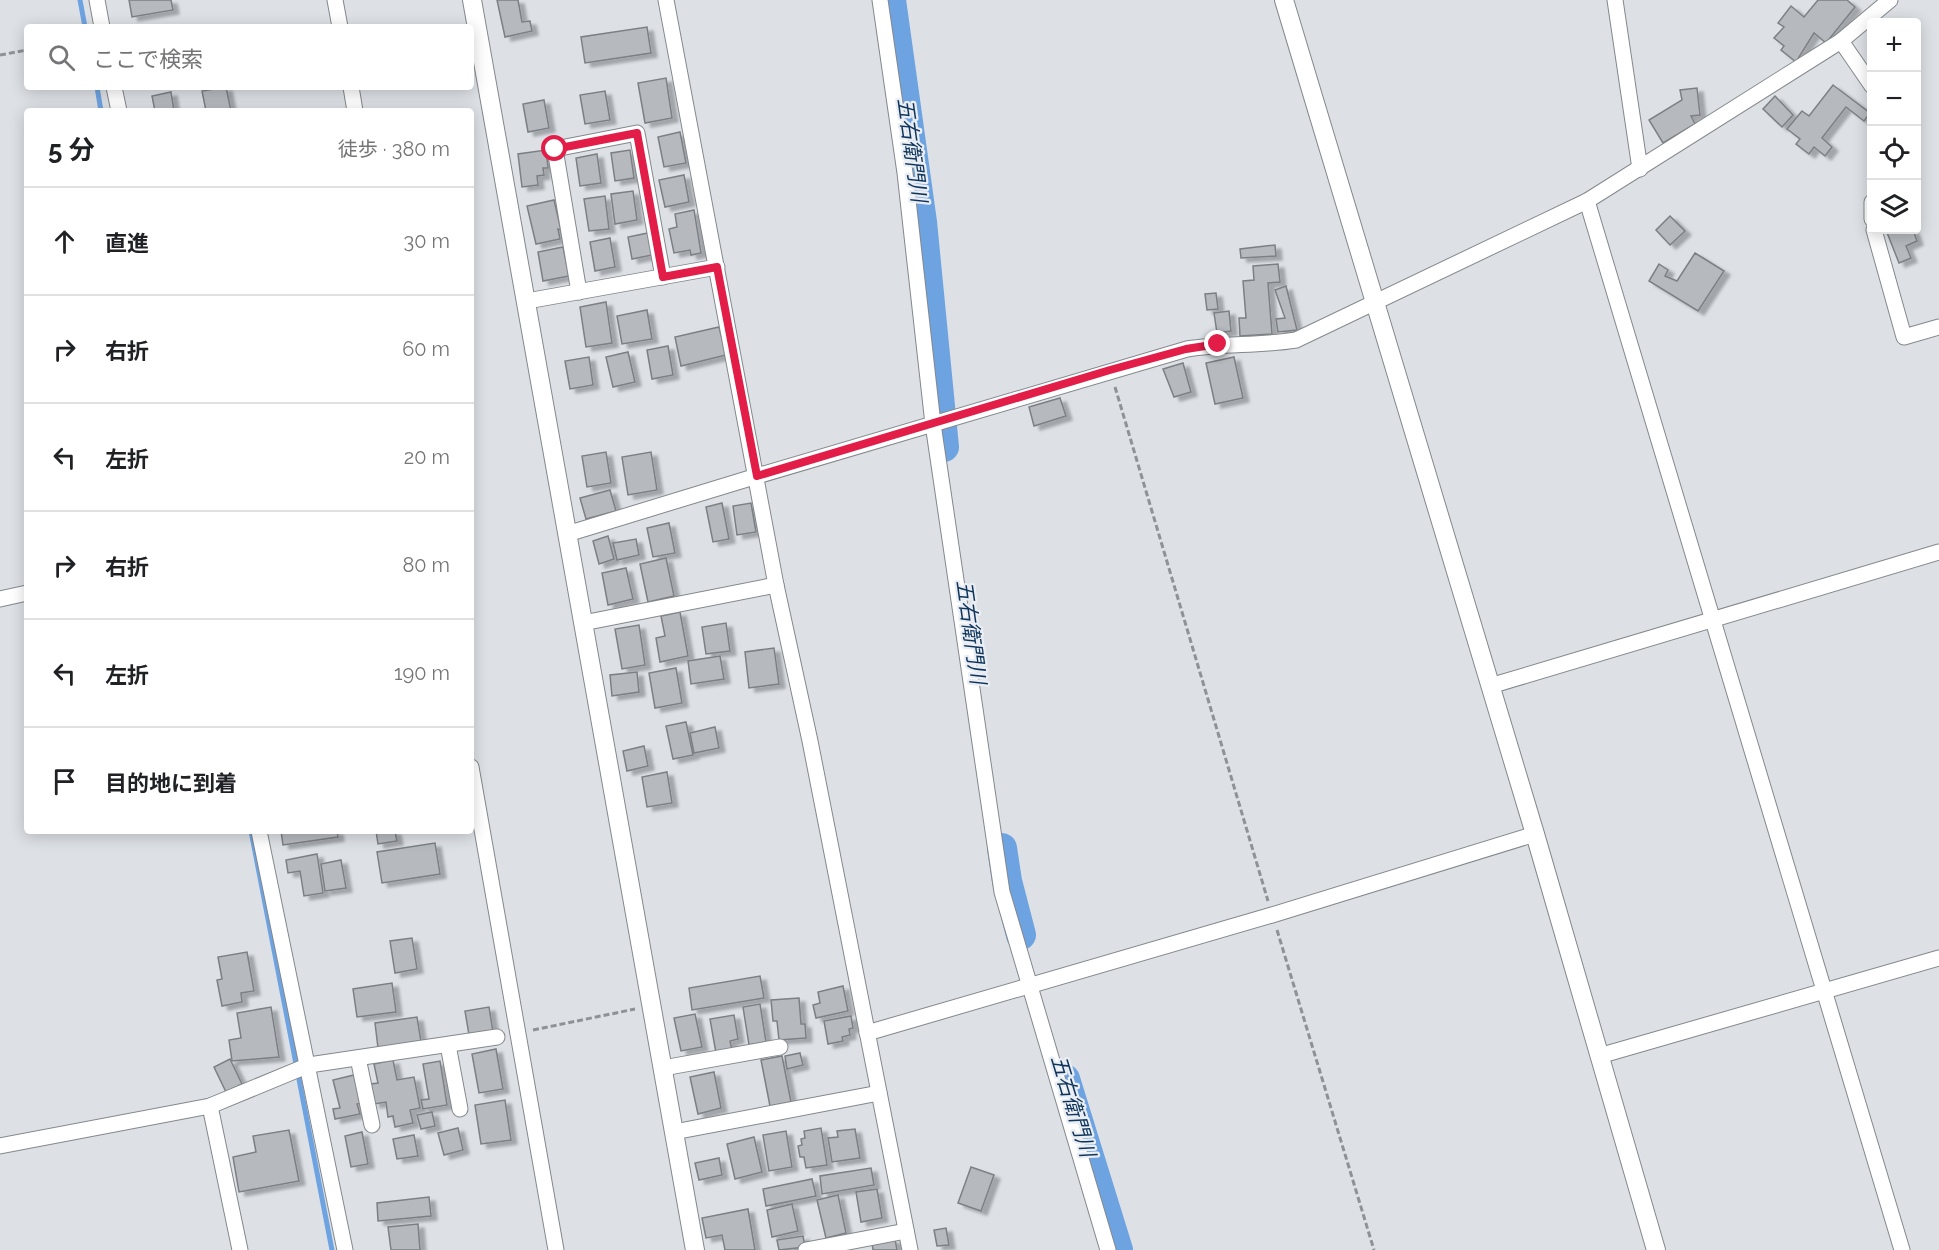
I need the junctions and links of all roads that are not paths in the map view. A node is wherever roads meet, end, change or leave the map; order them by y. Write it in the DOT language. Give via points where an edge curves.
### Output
graph roads {
  1 [pos="97,0"];
  2 [pos="335,0"];
  3 [pos="472,0"];
  4 [pos="666,0"];
  5 [pos="880,0"];
  6 [pos="1284,0"];
  7 [pos="1615,0"];
  8 [pos="1890,0"];
  9 [pos="101,24"];
  10 [pos="339,24"];
  11 [pos="1842,41"];
  12 [pos="1867,78"];
  13 [pos="115,90"];
  14 [pos="352,90"];
  15 [pos="118,108"];
  16 [pos="354,108"];
  17 [pos="1640,169"];
  18 [pos="1587,201"];
  19 [pos="1875,234"];
  20 [pos="717,267"];
  21 [pos="663,277"];
  22 [pos="579,292"];
  23 [pos="527,301"];
  24 [pos="1374,303"];
  25 [pos="1939,327"];
  26 [pos="933,424"];
  27 [pos="757,476"];
  28 [pos="567,534"];
  29 [pos="1939,552"];
  30 [pos="776,585"];
  31 [pos="24,594"];
  32 [pos="0,599"];
  33 [pos="1711,619"];
  34 [pos="583,623"];
  35 [pos="1490,686"];
  36 [pos="474,784"];
  37 [pos="259,834"];
  38 [pos="1534,834"];
  39 [pos="1939,958"];
  40 [pos="1028,985"];
  41 [pos="1823,993"];
  42 [pos="867,1033"];
  43 [pos="497,1037"];
  44 [pos="448,1045"];
  45 [pos="780,1047"];
  46 [pos="1599,1056"];
  47 [pos="358,1058"];
  48 [pos="309,1065"];
  49 [pos="663,1068"];
  50 [pos="879,1094"];
  51 [pos="210,1106"];
  52 [pos="460,1109"];
  53 [pos="372,1125"];
  54 [pos="674,1132"];
  55 [pos="0,1146"];
  56 [pos="906,1231"];
  57 [pos="240,1250"];
  58 [pos="345,1250"];
  59 [pos="556,1250"];
  60 [pos="695,1250"];
  61 [pos="806,1250"];
  62 [pos="910,1250"];
  63 [pos="1108,1250"];
  64 [pos="1656,1250"];
  65 [pos="1902,1250"];
  1 -- 9 [label="street"];
  2 -- 10 [label="street"];
  3 -- 23 [label="street"];
  4 -- 20 [label="street"];
  5 -- 26 [label="street" via="905,173"];
  6 -- 24 [label="street"];
  7 -- 17 [label="street"];
  8 -- 11 [label="street"];
  11 -- 12 [label="street"];
  11 -- 17 [label="street"];
  13 -- 15 [label="street"];
  14 -- 16 [label="street"];
  17 -- 18 [label="street"];
  18 -- 24 [label="street"];
  18 -- 33 [label="street"];
  19 -- 25 [label="street" via="1904,336"];
  20 -- 21 [label="street"];
  20 -- 27 [label="street"];
  21 -- 22 [label="street"];
  21 -- 22 [label="street" via="637,133 555,149"];
  22 -- 23 [label="street"];
  23 -- 28 [label="street"];
  24 -- 26 [label="street" via="1296,340 1186,349"];
  24 -- 35 [label="street"];
  26 -- 27 [label="street"];
  26 -- 40 [label="street" via="1002,892"];
  27 -- 28 [label="street"];
  27 -- 30 [label="street"];
  28 -- 34 [label="street"];
  29 -- 33 [label="street"];
  30 -- 34 [label="street"];
  30 -- 42 [label="street"];
  31 -- 32 [label="street"];
  33 -- 35 [label="street"];
  33 -- 41 [label="street"];
  34 -- 49 [label="street"];
  35 -- 38 [label="street"];
  36 -- 59 [label="street"];
  37 -- 48 [label="street"];
  38 -- 40 [label="street"];
  38 -- 46 [label="street"];
  39 -- 41 [label="street"];
  40 -- 42 [label="street"];
  40 -- 63 [label="street"];
  41 -- 46 [label="street"];
  41 -- 65 [label="street"];
  42 -- 50 [label="street"];
  43 -- 44 [label="street"];
  44 -- 47 [label="street"];
  44 -- 52 [label="street"];
  45 -- 49 [label="street"];
  46 -- 64 [label="street"];
  47 -- 48 [label="street"];
  47 -- 53 [label="street"];
  48 -- 51 [label="street"];
  48 -- 58 [label="street"];
  49 -- 54 [label="street"];
  50 -- 54 [label="street"];
  50 -- 56 [label="street"];
  51 -- 55 [label="street"];
  51 -- 57 [label="street"];
  54 -- 60 [label="street"];
  56 -- 61 [label="street"];
  56 -- 62 [label="street"];
}
